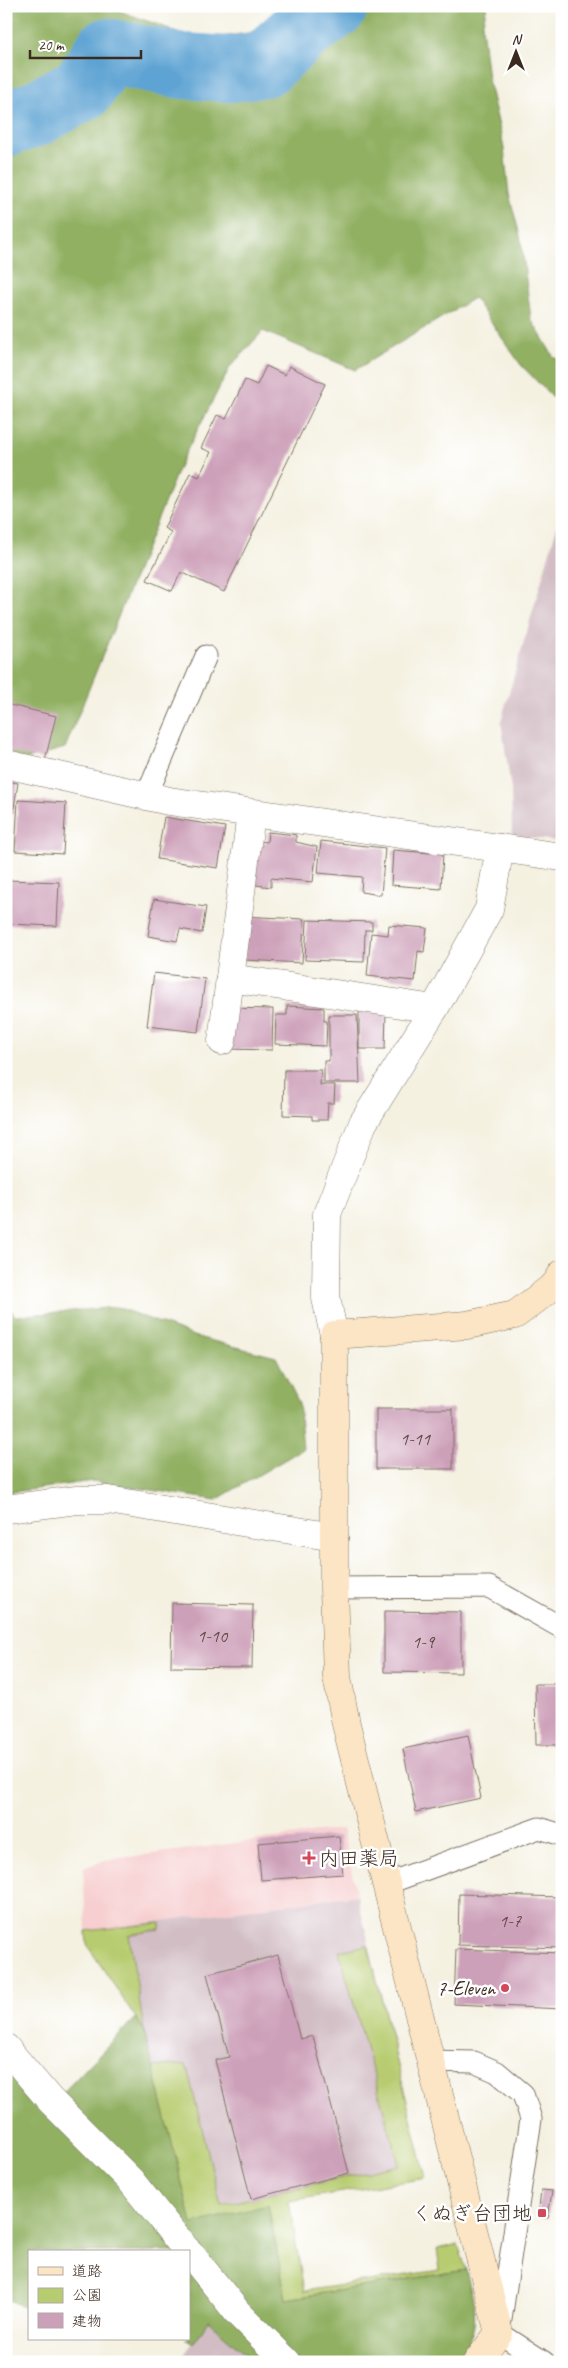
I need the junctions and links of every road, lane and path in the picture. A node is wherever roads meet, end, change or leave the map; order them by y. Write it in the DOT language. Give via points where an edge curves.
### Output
graph roads {
  1 [pos="206,656"];
  2 [pos="6,764"];
  3 [pos="146,796"];
  4 [pos="251,813"];
  5 [pos="500,848"];
  6 [pos="562,857"];
  7 [pos="230,978"];
  8 [pos="434,1009"];
  9 [pos="222,1041"];
  10 [pos="562,1274"];
  11 [pos="334,1335"];
  12 [pos="6,1509"];
  13 [pos="334,1537"];
  14 [pos="334,1588"];
  15 [pos="562,1628"];
  16 [pos="562,1835"];
  17 [pos="386,1884"];
  18 [pos="6,2048"];
  19 [pos="430,2061"];
  20 [pos="186,2250"];
  21 [pos="190,2254"];
  22 [pos="499,2333"];
  23 [pos="287,2362"];
  24 [pos="477,2362"];
  25 [pos="544,2362"];
  1 -- 3 [label="lane"];
  2 -- 3 [label="street"];
  3 -- 4 [label="street"];
  4 -- 5 [label="street"];
  4 -- 7 [label="street"];
  5 -- 6 [label="street"];
  5 -- 8 [label="street" via="489,909"];
  7 -- 8 [label="street"];
  7 -- 9 [label="street"];
  8 -- 11 [label="street" via="363,1123 327,1214 326,1298"];
  10 -- 11 [label="street" via="555,1285 515,1316 467,1325"];
  11 -- 13 [label="street"];
  12 -- 13 [label="street" via="77,1500 108,1500"];
  13 -- 14 [label="street"];
  14 -- 15 [label="lane" via="489,1587"];
  14 -- 17 [label="street" via="338,1677 346,1724"];
  16 -- 17 [label="lane" via="539,1828"];
  17 -- 19 [label="street"];
  18 -- 20 [label="street" via="50,2100 131,2181"];
  19 -- 22 [label="street"];
  19 -- 22 [label="lane" via="474,2062 497,2072 524,2094 531,2119"];
  21 -- 23 [label="street" via="238,2313"];
  22 -- 24 [label="street"];
  22 -- 25 [label="lane"];
}
